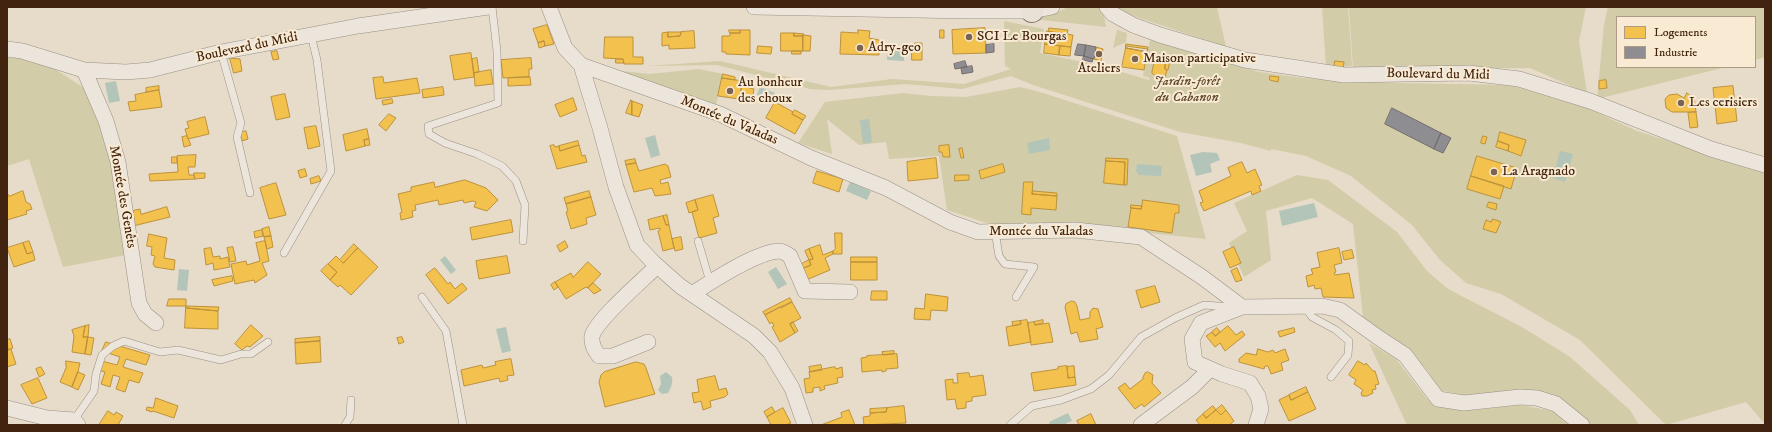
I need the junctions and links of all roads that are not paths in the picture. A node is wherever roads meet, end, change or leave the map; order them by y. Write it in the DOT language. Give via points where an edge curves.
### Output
graph roads {
  1 [pos="488,7"];
  2 [pos="492,7"];
  3 [pos="550,7"];
  4 [pos="754,7"];
  5 [pos="1108,7"];
  6 [pos="1039,8"];
  7 [pos="311,35"];
  8 [pos="7,49"];
  9 [pos="221,52"];
  10 [pos="581,65"];
  11 [pos="84,70"];
  12 [pos="1765,165"];
  13 [pos="250,193"];
  14 [pos="995,231"];
  15 [pos="522,241"];
  16 [pos="698,241"];
  17 [pos="284,253"];
  18 [pos="657,266"];
  19 [pos="710,282"];
  20 [pos="850,292"];
  21 [pos="692,294"];
  22 [pos="422,297"];
  23 [pos="1016,297"];
  24 [pos="1305,307"];
  25 [pos="1242,308"];
  26 [pos="156,323"];
  27 [pos="268,342"];
  28 [pos="648,342"];
  29 [pos="1210,369"];
  30 [pos="1331,377"];
  31 [pos="351,400"];
  32 [pos="7,408"];
  33 [pos="76,422"];
  34 [pos="345,425"];
  35 [pos="464,425"];
  36 [pos="805,425"];
  37 [pos="1010,425"];
  38 [pos="1141,425"];
  39 [pos="1256,425"];
  40 [pos="1582,425"];
  1 -- 7 [label="street, Boulevard du Midi"];
  2 -- 15 [label="lane" via="498,103 428,126 429,134 502,166 516,181 525,205"];
  3 -- 10 [label="street, Montée du Valadas" via="565,48"];
  4 -- 6 [label="street" via="961,11"];
  5 -- 12 [label="street, Boulevard du Midi" via="1113,14 1160,35 1245,60 1344,74 1469,73 1519,79 1590,101 1711,149"];
  7 -- 9 [label="street, Boulevard du Midi"];
  7 -- 17 [label="lane" via="317,60 331,171"];
  8 -- 11 [label="street, Boulevard du Midi" via="22,50"];
  9 -- 11 [label="street, Boulevard du Midi" via="150,70"];
  9 -- 13 [label="lane" via="241,123 237,137"];
  10 -- 14 [label="street, Montée du Valadas" via="720,114 811,158 886,188 950,222 978,232"];
  10 -- 18 [label="street" via="616,187 637,245"];
  11 -- 26 [label="street, Montée des Genêts" via="106,121 118,162 139,303 145,314"];
  14 -- 23 [label="lane" via="999,256 1005,264 1034,267"];
  14 -- 25 [label="street, Montée du Valadas" via="1075,230 1141,238 1202,277"];
  16 -- 19 [label="lane"];
  18 -- 21 [label="street"];
  18 -- 28 [label="street" via="605,317 592,337 594,349 599,356 613,356"];
  19 -- 20 [label="street" via="767,254 780,251 790,256 805,291"];
  19 -- 21 [label="street"];
  21 -- 36 [label="street" via="754,336 770,352 792,388"];
  22 -- 35 [label="lane" via="446,331"];
  24 -- 25 [label="street"];
  24 -- 30 [label="lane" via="1312,317 1336,330 1349,341 1348,355"];
  24 -- 40 [label="street" via="1322,306 1340,310 1405,356 1438,399 1464,403 1520,397 1537,398 1556,404"];
  25 -- 29 [label="street" via="1201,323 1192,339 1195,362"];
  25 -- 37 [label="lane" via="1204,305 1175,318 1141,337 1109,375 1091,389 1061,400 1032,406"];
  27 -- 33 [label="lane" via="251,354 221,360 178,350 160,352 124,341 102,355 94,391"];
  29 -- 38 [label="street" via="1192,388"];
  29 -- 39 [label="street" via="1250,383 1258,396 1261,409"];
  31 -- 34 [label="lane" via="350,417"];
  32 -- 33 [label="street"];
}
